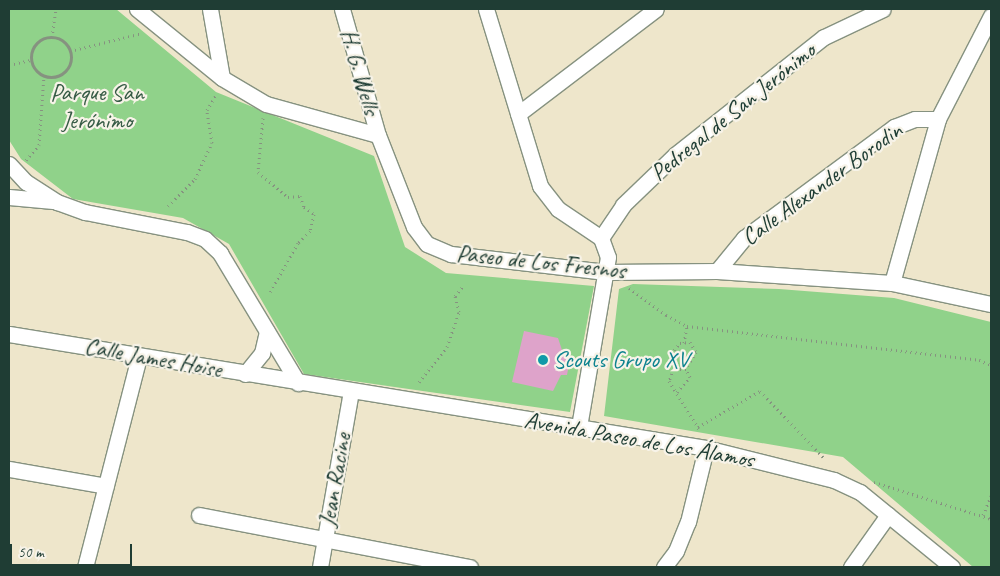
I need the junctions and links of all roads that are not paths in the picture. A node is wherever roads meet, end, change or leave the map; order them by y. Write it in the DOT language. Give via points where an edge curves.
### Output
graph roads {
  1 [pos="137,9"];
  2 [pos="210,9"];
  3 [pos="342,9"];
  4 [pos="486,9"];
  5 [pos="656,9"];
  6 [pos="883,9"];
  7 [pos="991,16"];
  8 [pos="222,78"];
  9 [pos="518,114"];
  10 [pos="938,119"];
  11 [pos="378,135"];
  12 [pos="12,167"];
  13 [pos="9,197"];
  14 [pos="57,202"];
  15 [pos="601,238"];
  16 [pos="717,271"];
  17 [pos="606,272"];
  18 [pos="892,283"];
  19 [pos="991,304"];
  20 [pos="267,332"];
  21 [pos="9,334"];
  22 [pos="139,356"];
  23 [pos="246,374"];
  24 [pos="298,383"];
  25 [pos="350,392"];
  26 [pos="579,426"];
  27 [pos="706,448"];
  28 [pos="9,469"];
  29 [pos="106,486"];
  30 [pos="199,514"];
  31 [pos="888,515"];
  32 [pos="325,541"];
  33 [pos="85,567"];
  34 [pos="320,567"];
  35 [pos="470,567"];
  36 [pos="664,567"];
  37 [pos="851,567"];
  38 [pos="952,567"];
  1 -- 8 [label="street"];
  2 -- 8 [label="street"];
  3 -- 11 [label="street, H. G. Wells"];
  4 -- 9 [label="street"];
  5 -- 9 [label="street"];
  6 -- 15 [label="street, Pedregal de San Jerónimo" via="824,38 675,156 623,205"];
  7 -- 10 [label="street"];
  8 -- 11 [label="street" via="266,104"];
  9 -- 15 [label="street" via="540,186 548,199"];
  10 -- 16 [label="street, Calle Alexander Borodin" via="915,119 894,127 744,238"];
  10 -- 18 [label="street"];
  11 -- 17 [label="street, Paseo de Los Fresnos" via="410,219 427,244 451,254"];
  12 -- 14 [label="street" via="26,182"];
  13 -- 14 [label="street"];
  14 -- 20 [label="street" via="85,212 187,232 205,239 220,253"];
  15 -- 17 [label="street" via="608,257"];
  16 -- 17 [label="street, Paseo de Los Fresnos"];
  16 -- 18 [label="street, Paseo de Los Fresnos"];
  17 -- 26 [label="street"];
  18 -- 19 [label="street, Paseo de Los Fresnos"];
  20 -- 23 [label="street" via="262,353"];
  20 -- 24 [label="street"];
  21 -- 22 [label="street, Calle James Hoise"];
  22 -- 23 [label="street, Calle James Hoise"];
  22 -- 29 [label="street"];
  23 -- 24 [label="street, Calle James Hoise"];
  24 -- 25 [label="street, Avenida Paseo de Los Álamos"];
  25 -- 26 [label="street, Avenida Paseo de Los Álamos"];
  25 -- 32 [label="street, Jean Racine"];
  26 -- 27 [label="street, Avenida Paseo de Los Álamos"];
  27 -- 31 [label="street, Avenida Paseo de Los Álamos" via="834,480 860,492"];
  27 -- 36 [label="street" via="688,522 676,551"];
  28 -- 29 [label="street"];
  29 -- 33 [label="street"];
  30 -- 32 [label="street"];
  31 -- 37 [label="street"];
  31 -- 38 [label="street, Avenida Paseo de Los Álamos"];
  32 -- 34 [label="street, Jean Racine"];
  32 -- 35 [label="street"];
}
